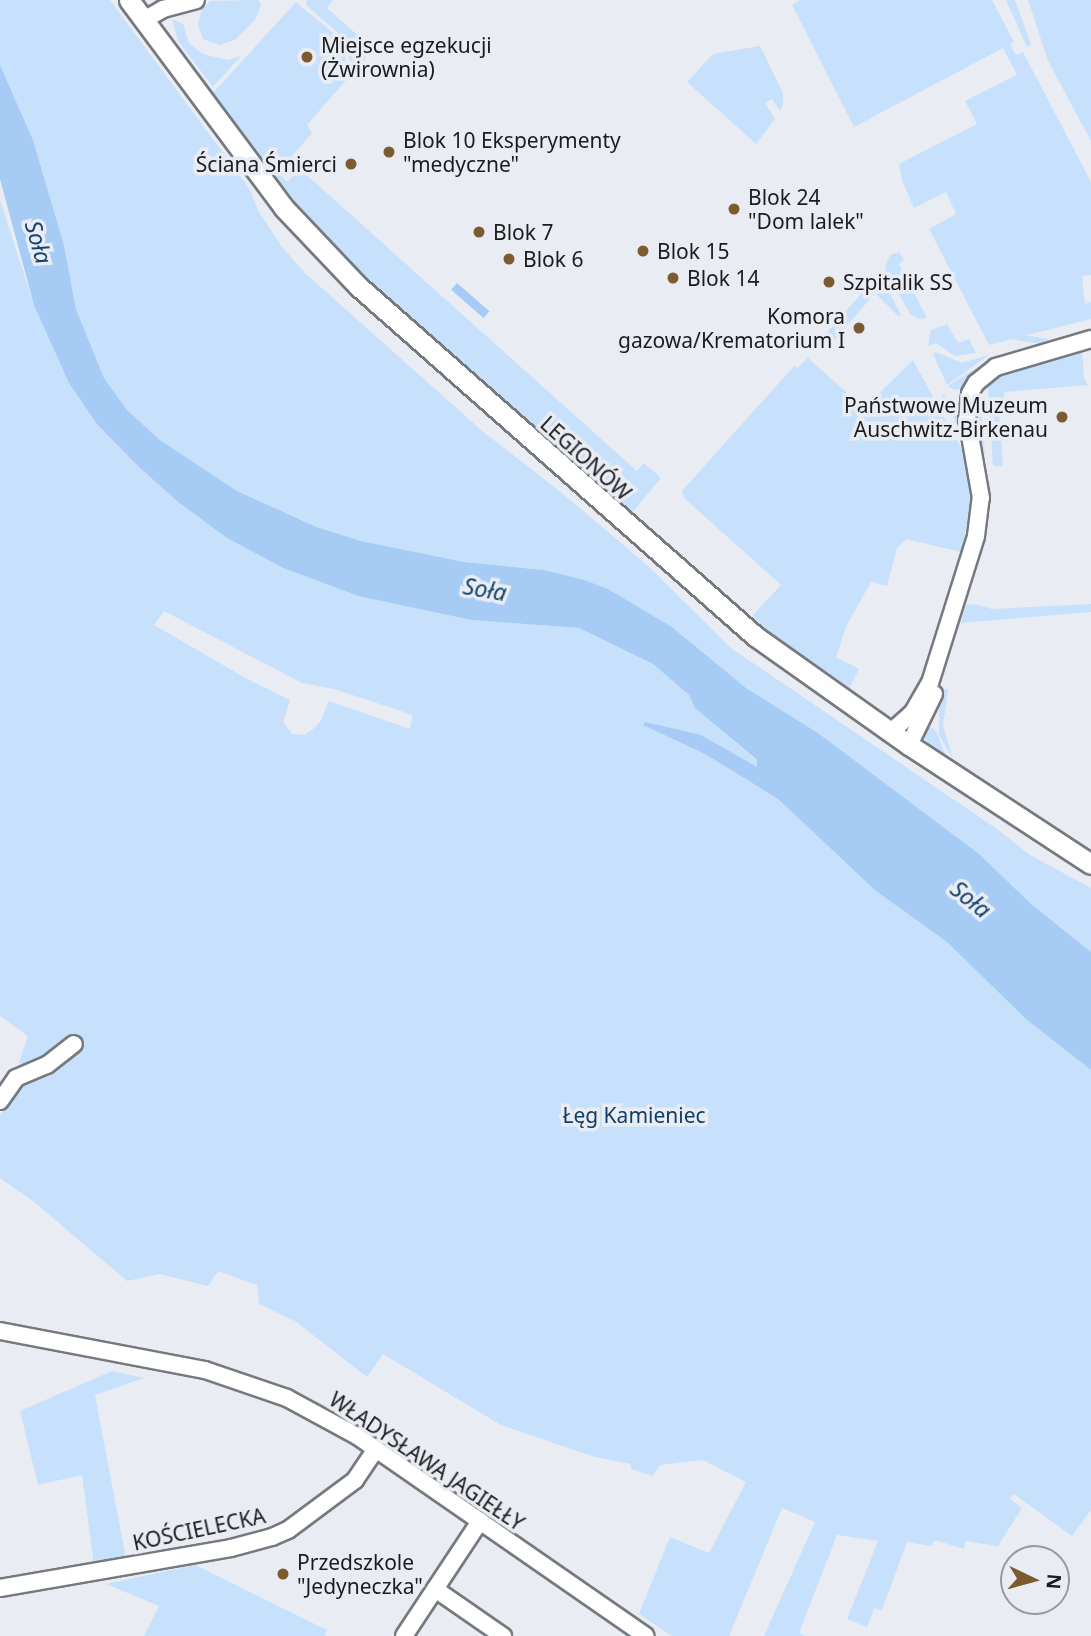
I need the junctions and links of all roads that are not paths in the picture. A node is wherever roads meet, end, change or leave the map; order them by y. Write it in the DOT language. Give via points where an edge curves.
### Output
graph roads {
  1 [pos="129,0"];
  2 [pos="196,0"];
  3 [pos="144,20"];
  4 [pos="1091,339"];
  5 [pos="949,627"];
  6 [pos="891,732"];
  7 [pos="909,745"];
  8 [pos="1091,864"];
  9 [pos="74,1044"];
  10 [pos="0,1101"];
  11 [pos="0,1331"];
  12 [pos="376,1449"];
  13 [pos="480,1521"];
  14 [pos="0,1588"];
  15 [pos="435,1589"];
  16 [pos="501,1635"];
  17 [pos="404,1636"];
  18 [pos="646,1636"];
  1 -- 3 [label="main road, LEGIONÓW"];
  2 -- 3 [label="street"];
  3 -- 6 [label="main road, LEGIONÓW" via="276,199 358,286 755,636"];
  4 -- 5 [label="street" via="996,367 970,393 967,419 981,509"];
  5 -- 6 [label="street" via="921,702"];
  5 -- 7 [label="street" via="932,701"];
  6 -- 7 [label="main road, LEGIONÓW"];
  7 -- 8 [label="main road, LEGIONÓW"];
  9 -- 10 [label="street" via="47,1065 16,1078"];
  11 -- 12 [label="street, WŁADYSŁAWA JAGIEŁŁY" via="235,1378 311,1409"];
  12 -- 13 [label="street, WŁADYSŁAWA JAGIEŁŁY"];
  12 -- 14 [label="street, KOŚCIELECKA" via="355,1480 272,1537"];
  13 -- 15 [label="street"];
  13 -- 18 [label="street, WŁADYSŁAWA JAGIEŁŁY"];
  15 -- 16 [label="street"];
  15 -- 17 [label="street"];
}
